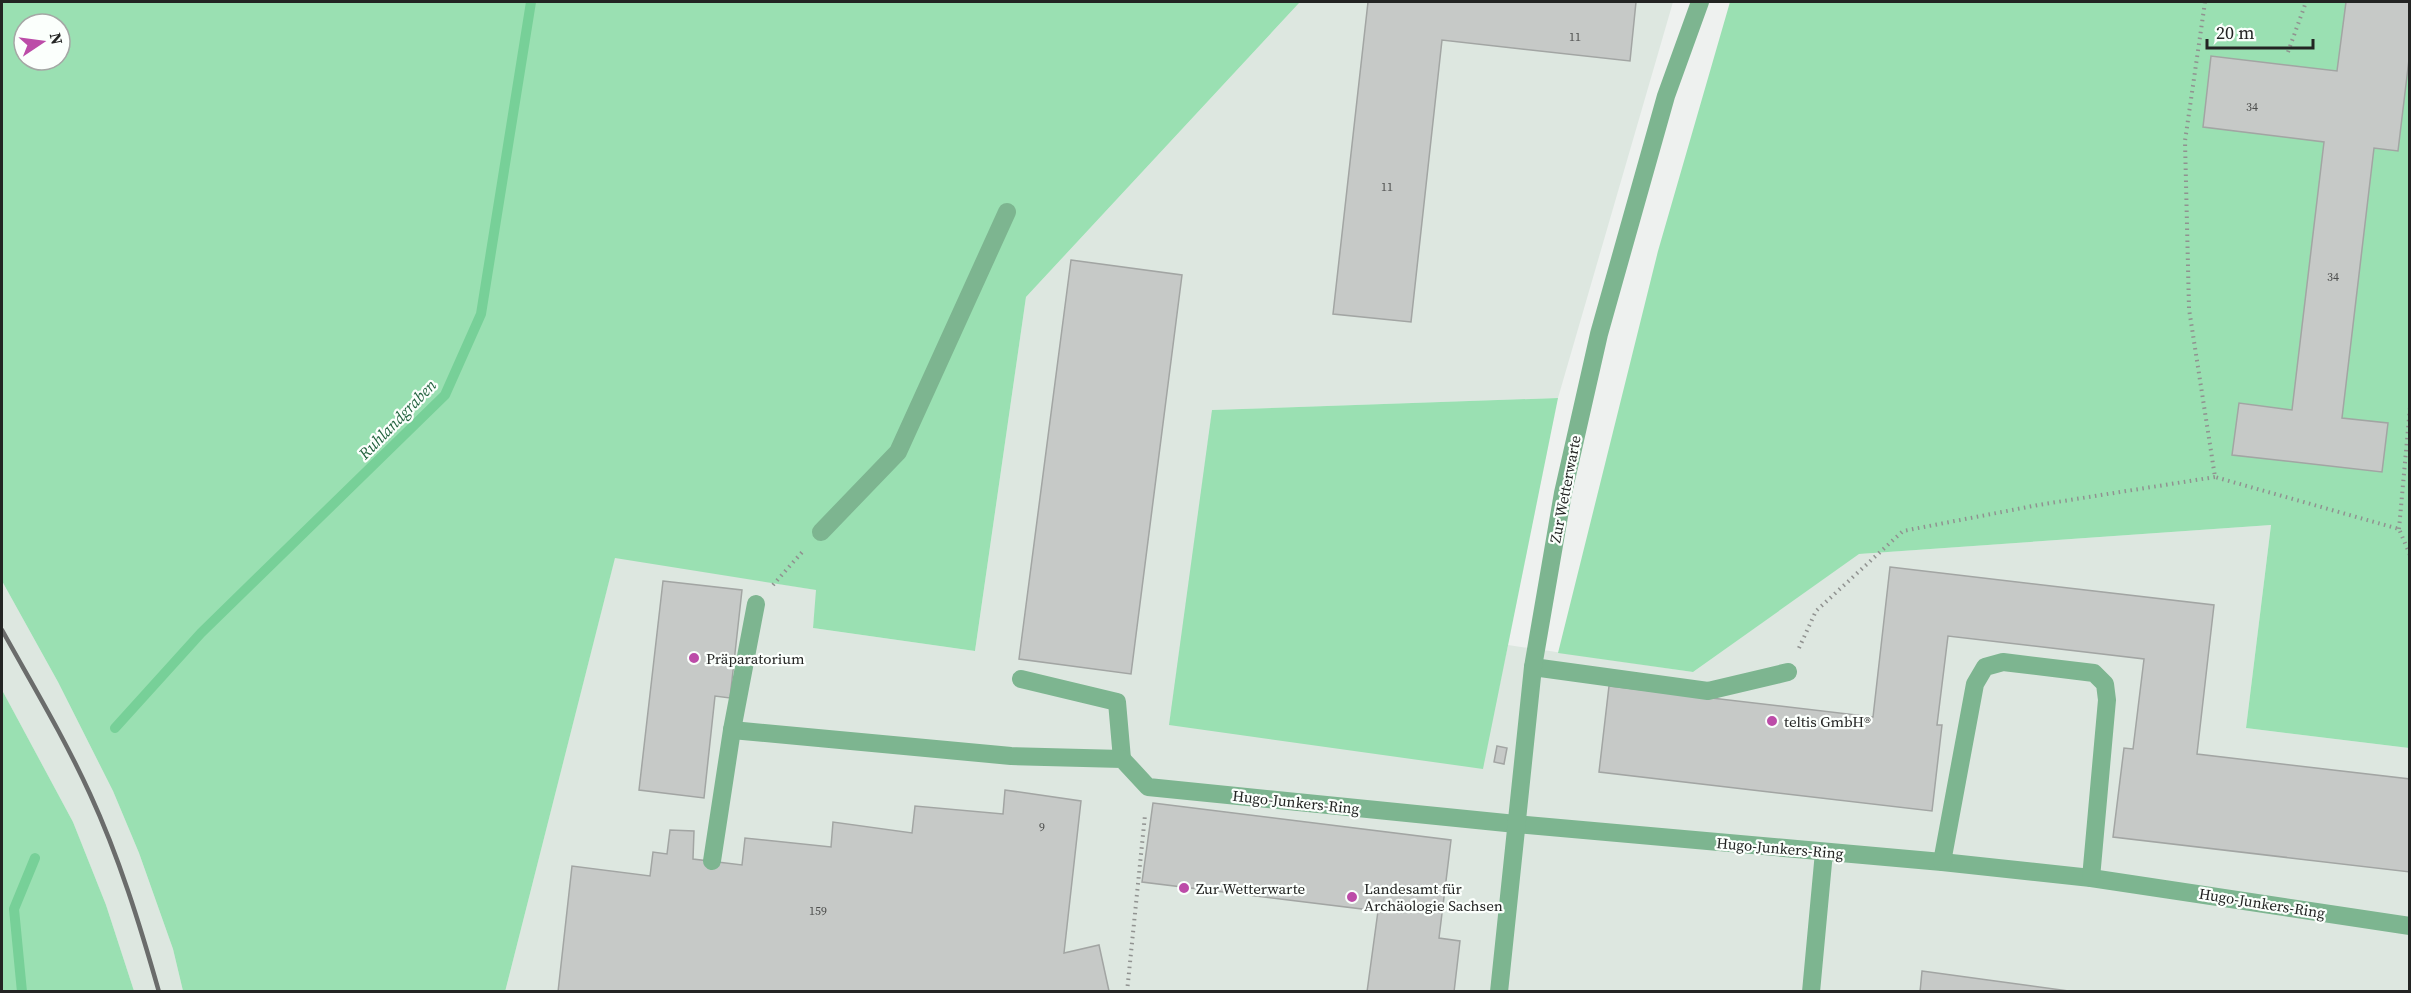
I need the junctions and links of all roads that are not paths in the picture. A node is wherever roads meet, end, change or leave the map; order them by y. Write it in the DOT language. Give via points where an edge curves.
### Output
graph roads {
  1 [pos="1700,2"];
  2 [pos="1006,212"];
  3 [pos="821,532"];
  4 [pos="756,604"];
  5 [pos="1533,667"];
  6 [pos="1788,672"];
  7 [pos="1021,679"];
  8 [pos="732,730"];
  9 [pos="1122,759"];
  10 [pos="1516,824"];
  11 [pos="1824,852"];
  12 [pos="712,861"];
  13 [pos="1942,862"];
  14 [pos="2091,878"];
  15 [pos="2409,926"];
  16 [pos="1499,992"];
  17 [pos="1811,992"];
  1 -- 5 [label="street, Zur Wetterwarte" via="1666,96 1599,334 1563,493"];
  2 -- 3 [label="street" via="898,452"];
  4 -- 8 [label="street"];
  5 -- 6 [label="street" via="1708,691"];
  5 -- 10 [label="street, Zur Wetterwarte"];
  7 -- 9 [label="street" via="1117,702"];
  8 -- 9 [label="street" via="1011,756"];
  8 -- 12 [label="street"];
  9 -- 10 [label="street, Hugo-Junkers-Ring" via="1148,787"];
  10 -- 11 [label="street, Hugo-Junkers-Ring"];
  10 -- 16 [label="street, Zur Wetterwarte"];
  11 -- 13 [label="street, Hugo-Junkers-Ring"];
  11 -- 17 [label="street"];
  13 -- 14 [label="street, Hugo-Junkers-Ring"];
  13 -- 14 [label="street" via="1975,684 1985,667 2014,664 2094,673 2105,684 2107,700"];
  14 -- 15 [label="street, Hugo-Junkers-Ring"];
}
